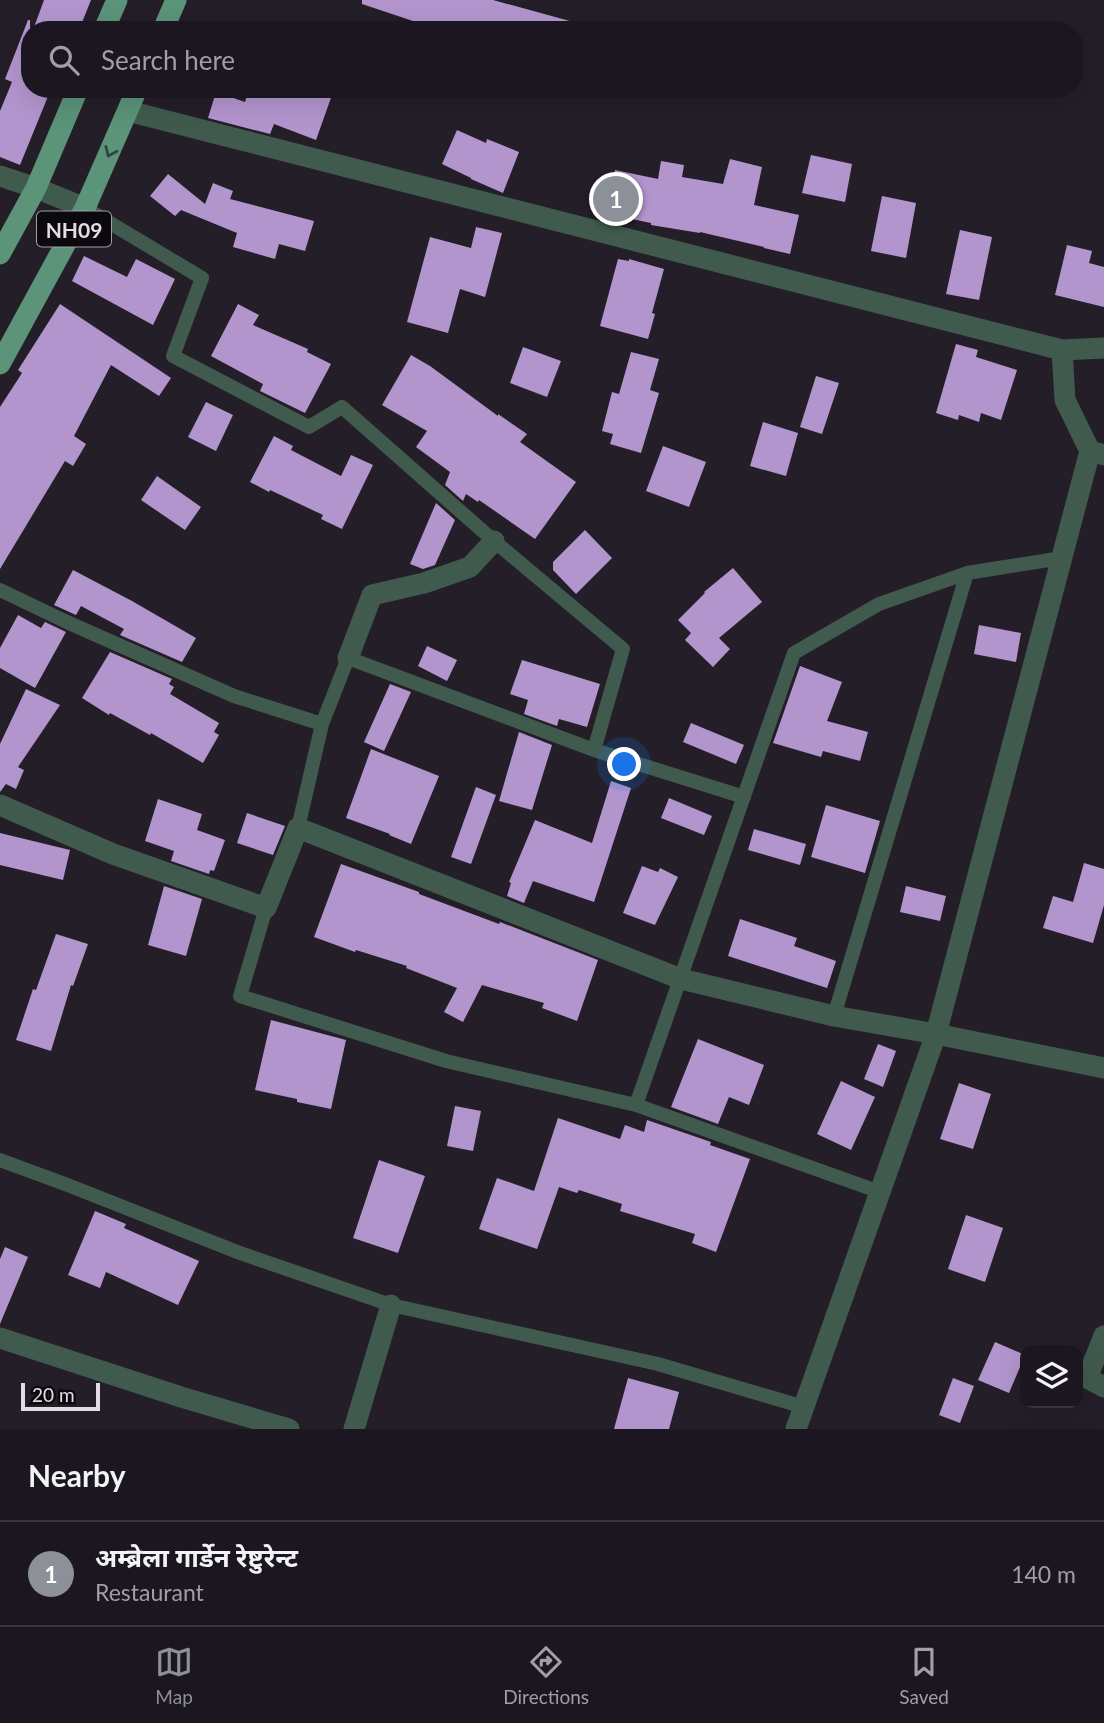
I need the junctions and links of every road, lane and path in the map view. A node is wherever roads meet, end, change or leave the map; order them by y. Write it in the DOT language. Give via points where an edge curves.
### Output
graph roads {
  1 [pos="117,0"];
  2 [pos="176,0"];
  3 [pos="108,21"];
  4 [pos="167,21"];
  5 [pos="74,98"];
  6 [pos="133,98"];
  7 [pos="128,111"];
  8 [pos="0,176"];
  9 [pos="36,188"];
  10 [pos="85,208"];
  11 [pos="0,254"];
  12 [pos="1104,348"];
  13 [pos="1062,350"];
  14 [pos="0,364"];
  15 [pos="1097,453"];
  16 [pos="494,541"];
  17 [pos="1062,558"];
  18 [pos="967,573"];
  19 [pos="0,590"];
  20 [pos="348,658"];
  21 [pos="322,724"];
  22 [pos="594,750"];
  23 [pos="744,797"];
  24 [pos="0,805"];
  25 [pos="298,828"];
  26 [pos="266,908"];
  27 [pos="681,979"];
  28 [pos="834,1016"];
  29 [pos="936,1034"];
  30 [pos="1104,1068"];
  31 [pos="636,1105"];
  32 [pos="0,1160"];
  33 [pos="880,1192"];
  34 [pos="391,1305"];
  35 [pos="1104,1336"];
  36 [pos="0,1338"];
  37 [pos="1104,1387"];
  38 [pos="804,1407"];
  39 [pos="289,1429"];
  40 [pos="354,1429"];
  41 [pos="796,1429"];
  1 -- 3 [label="main road"];
  2 -- 4 [label="main road"];
  5 -- 9 [label="main road, NH09"];
  6 -- 7 [label="main road, NH09"];
  7 -- 10 [label="main road, NH09, one-way"];
  7 -- 13 [label="street"];
  8 -- 9 [label="street"];
  9 -- 10 [label="street"];
  9 -- 11 [label="main road, NH09"];
  10 -- 14 [label="main road, NH09"];
  10 -- 16 [label="lane" via="202,278 173,356 309,427 342,407"];
  12 -- 13 [label="street"];
  13 -- 15 [label="street" via="1065,400"];
  15 -- 17 [label="street"];
  16 -- 20 [label="street" via="470,566 372,595"];
  16 -- 22 [label="lane" via="623,649"];
  17 -- 18 [label="lane"];
  17 -- 29 [label="street"];
  18 -- 23 [label="lane" via="879,604 794,653"];
  18 -- 28 [label="lane"];
  19 -- 21 [label="lane" via="234,696"];
  20 -- 21 [label="lane"];
  20 -- 22 [label="lane"];
  21 -- 25 [label="lane"];
  22 -- 23 [label="lane"];
  23 -- 27 [label="lane"];
  24 -- 26 [label="street" via="113,854"];
  25 -- 26 [label="street"];
  25 -- 27 [label="street"];
  26 -- 31 [label="lane" via="240,996 446,1061"];
  27 -- 28 [label="street"];
  27 -- 31 [label="lane"];
  28 -- 29 [label="street"];
  29 -- 30 [label="street"];
  29 -- 33 [label="street"];
  31 -- 33 [label="lane"];
  32 -- 34 [label="lane" via="240,1253"];
  33 -- 38 [label="street"];
  34 -- 38 [label="lane" via="658,1364"];
  34 -- 40 [label="street"];
  35 -- 37 [label="street" via="1087,1378"];
  36 -- 39 [label="street"];
  38 -- 41 [label="street"];
}
